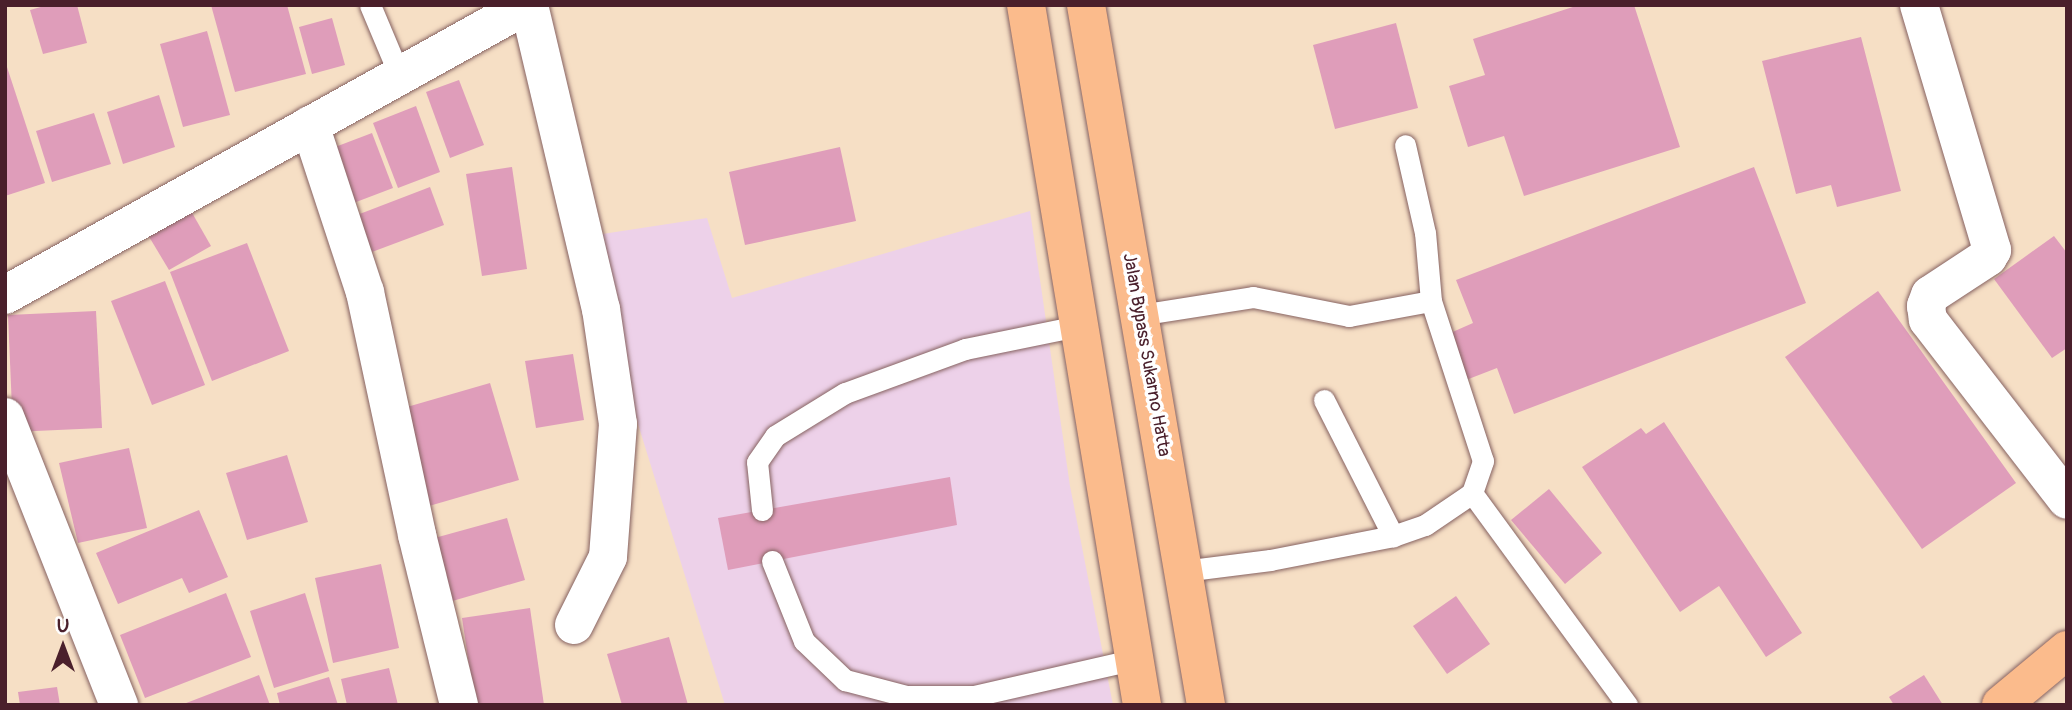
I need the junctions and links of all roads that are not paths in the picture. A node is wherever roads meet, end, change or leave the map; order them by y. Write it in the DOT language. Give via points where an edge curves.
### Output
graph roads {
  1 [pos="370,5"];
  2 [pos="528,5"];
  3 [pos="1026,5"];
  4 [pos="1086,5"];
  5 [pos="1919,5"];
  6 [pos="399,74"];
  7 [pos="310,125"];
  8 [pos="1405,145"];
  9 [pos="5,295"];
  10 [pos="1431,301"];
  11 [pos="1139,315"];
  12 [pos="1078,326"];
  13 [pos="1324,400"];
  14 [pos="5,417"];
  15 [pos="1472,493"];
  16 [pos="2067,500"];
  17 [pos="762,510"];
  18 [pos="1393,536"];
  19 [pos="772,561"];
  20 [pos="1183,571"];
  21 [pos="574,625"];
  22 [pos="2067,650"];
  23 [pos="1135,659"];
  24 [pos="2067,676"];
  25 [pos="119,705"];
  26 [pos="459,705"];
  27 [pos="1142,705"];
  28 [pos="1206,705"];
  29 [pos="1627,705"];
  30 [pos="2001,705"];
  31 [pos="2039,705"];
  1 -- 6 [label="lane"];
  2 -- 6 [label="street"];
  2 -- 21 [label="street" via="601,309 618,424 608,557"];
  3 -- 12 [label="main road"];
  4 -- 11 [label="main road, Jalan Bypass Sukarno Hatta"];
  5 -- 16 [label="street" via="1992,250 1930,295 1928,320"];
  6 -- 7 [label="street"];
  7 -- 9 [label="street"];
  7 -- 26 [label="street" via="365,292"];
  8 -- 10 [label="lane" via="1425,233"];
  10 -- 11 [label="lane" via="1349,316 1253,297"];
  10 -- 15 [label="lane" via="1483,461"];
  11 -- 20 [label="main road, Jalan Bypass Sukarno Hatta"];
  12 -- 17 [label="lane" via="965,349 845,393 775,436 757,462"];
  12 -- 23 [label="main road"];
  13 -- 18 [label="lane"];
  14 -- 25 [label="street"];
  15 -- 18 [label="lane" via="1425,525"];
  15 -- 29 [label="lane"];
  18 -- 20 [label="lane"];
  19 -- 23 [label="lane" via="804,640 845,680 906,696 974,696"];
  20 -- 28 [label="main road, Jalan Bypass Sukarno Hatta"];
  22 -- 30 [label="main road"];
  23 -- 27 [label="main road"];
  24 -- 31 [label="main road"];
}
